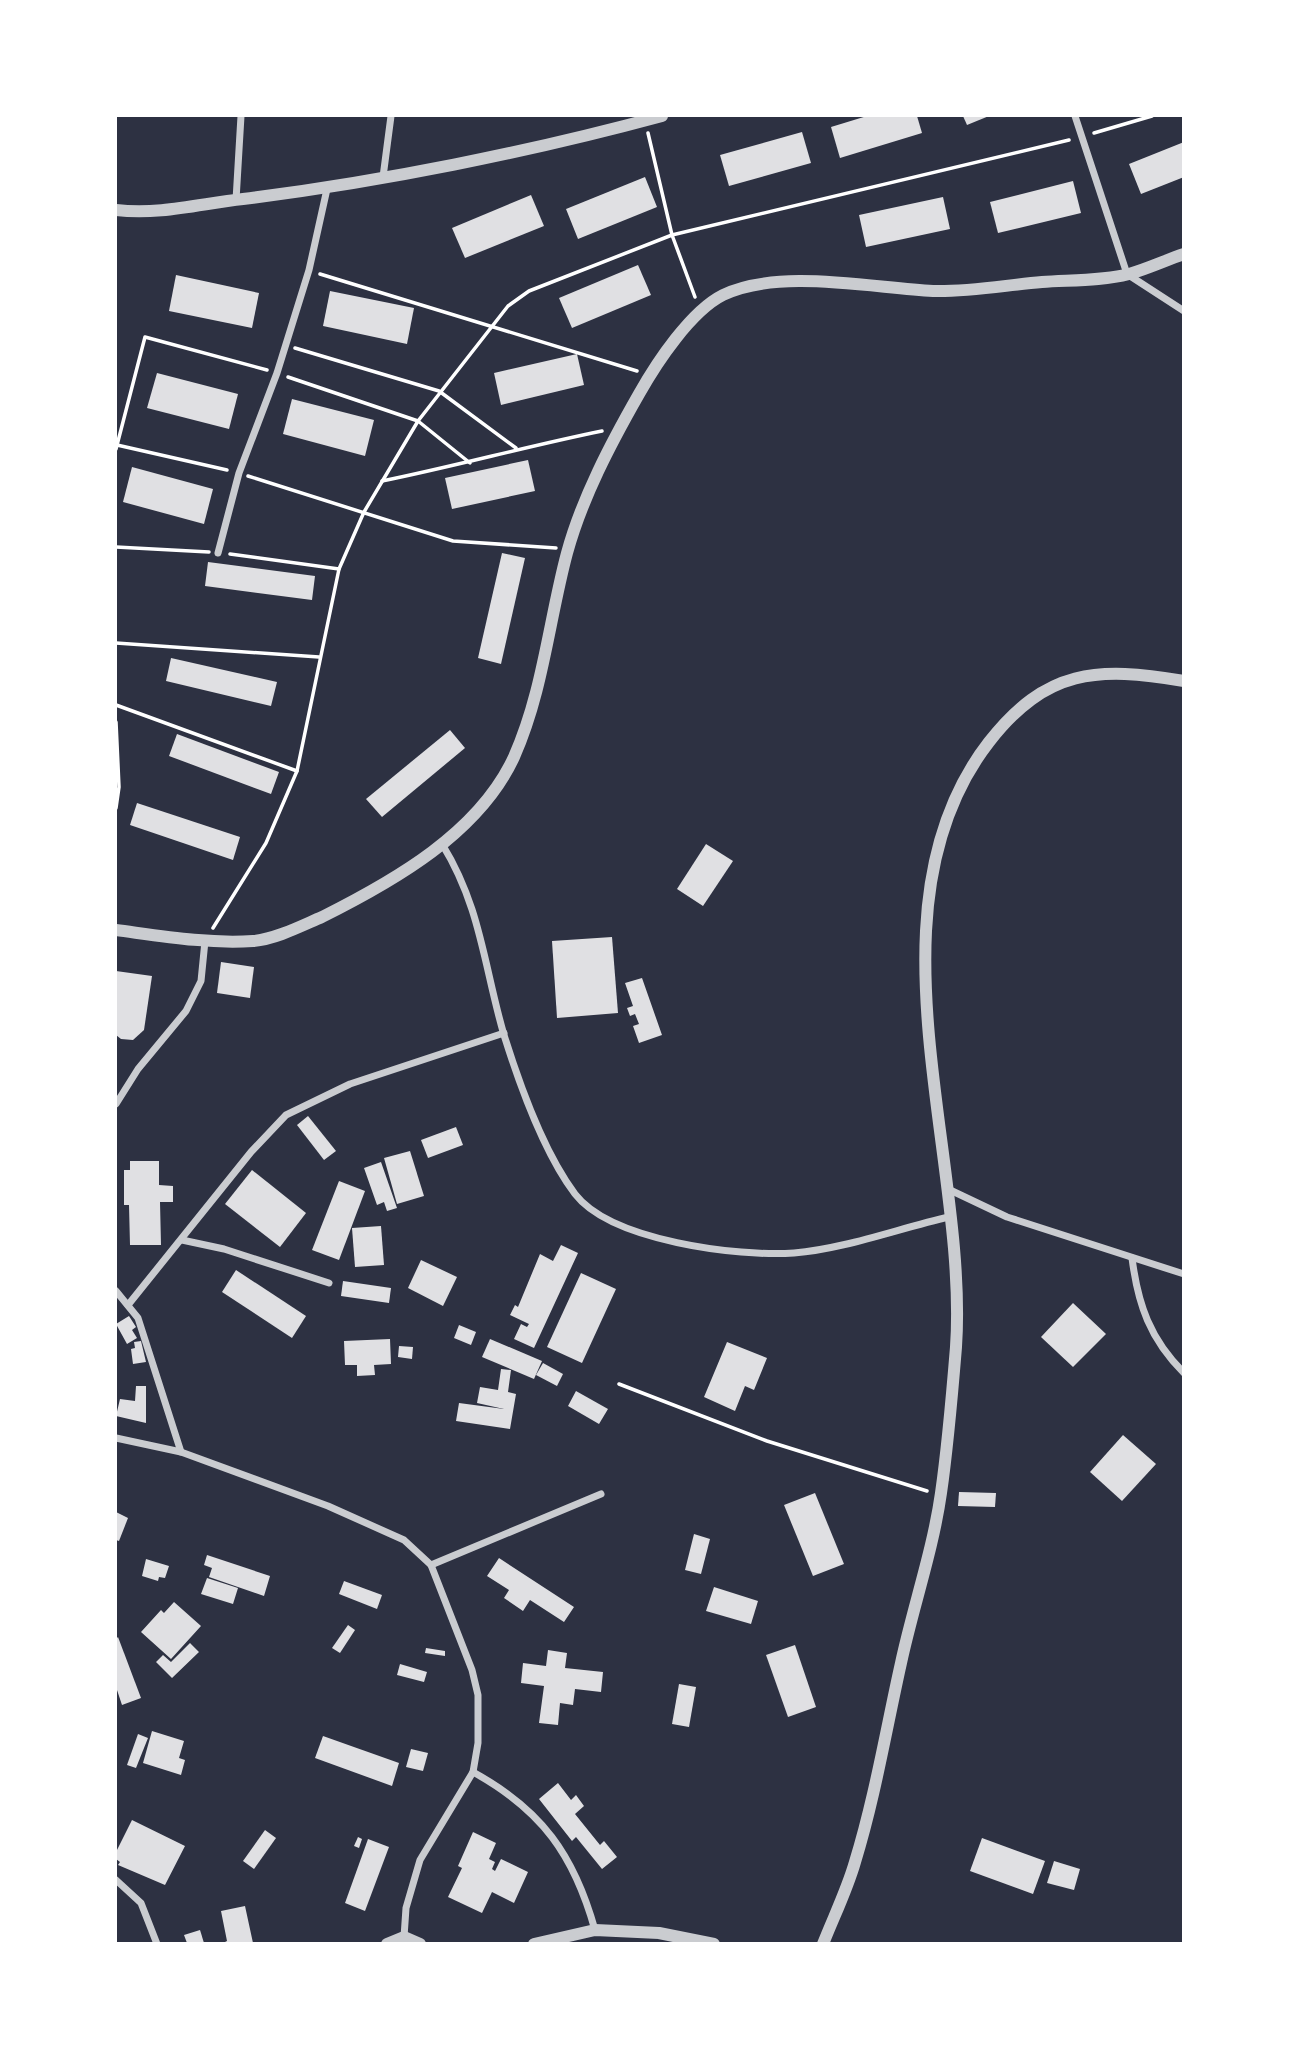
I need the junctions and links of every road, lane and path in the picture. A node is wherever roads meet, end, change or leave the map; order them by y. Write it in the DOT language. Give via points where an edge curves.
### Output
graph roads {
  1 [pos="241,116"];
  2 [pos="391,116"];
  3 [pos="662,116"];
  4 [pos="1075,116"];
  5 [pos="1152,116"];
  6 [pos="645,120"];
  7 [pos="1083,136"];
  8 [pos="383,177"];
  9 [pos="327,189"];
  10 [pos="236,200"];
  11 [pos="116,210"];
  12 [pos="672,235"];
  13 [pos="1184,254"];
  14 [pos="309,270"];
  15 [pos="1127,274"];
  16 [pos="1184,311"];
  17 [pos="700,312"];
  18 [pos="492,325"];
  19 [pos="286,346"];
  20 [pos="278,373"];
  21 [pos="649,375"];
  22 [pos="439,391"];
  23 [pos="418,421"];
  24 [pos="619,428"];
  25 [pos="116,447"];
  26 [pos="516,448"];
  27 [pos="470,463"];
  28 [pos="239,473"];
  29 [pos="382,481"];
  30 [pos="365,512"];
  31 [pos="568,548"];
  32 [pos="218,553"];
  33 [pos="116,643"];
  34 [pos="320,657"];
  35 [pos="1184,681"];
  36 [pos="116,705"];
  37 [pos="116,722"];
  38 [pos="297,771"];
  39 [pos="116,808"];
  40 [pos="442,844"];
  41 [pos="116,930"];
  42 [pos="205,941"];
  43 [pos="504,1033"];
  44 [pos="116,1104"];
  45 [pos="946,1188"];
  46 [pos="949,1217"];
  47 [pos="182,1240"];
  48 [pos="1132,1258"];
  49 [pos="1184,1275"];
  50 [pos="329,1283"];
  51 [pos="116,1292"];
  52 [pos="128,1305"];
  53 [pos="1184,1373"];
  54 [pos="619,1384"];
  55 [pos="116,1438"];
  56 [pos="181,1452"];
  57 [pos="601,1494"];
  58 [pos="941,1496"];
  59 [pos="431,1565"];
  60 [pos="473,1772"];
  61 [pos="116,1880"];
  62 [pos="595,1930"];
  63 [pos="404,1937"];
  64 [pos="157,1944"];
  65 [pos="387,1944"];
  66 [pos="420,1944"];
  67 [pos="534,1944"];
  68 [pos="714,1944"];
  69 [pos="823,1944"];
  1 -- 10 [label="street"];
  2 -- 8 [label="street"];
  3 -- 6 [label="street"];
  4 -- 7 [label="street"];
  5 -- 7 [label="path"];
  6 -- 8 [label="street"];
  6 -- 12 [label="path"];
  7 -- 12 [label="path"];
  7 -- 15 [label="street"];
  8 -- 9 [label="street"];
  9 -- 10 [label="street"];
  9 -- 14 [label="street"];
  10 -- 11 [label="street" via="187,210"];
  12 -- 17 [label="path"];
  12 -- 18 [label="path" via="529,291"];
  13 -- 15 [label="street"];
  14 -- 18 [label="path"];
  14 -- 19 [label="street"];
  15 -- 16 [label="street"];
  15 -- 17 [label="street" via="937,291 786,283 723,295"];
  17 -- 21 [label="street"];
  18 -- 21 [label="path"];
  18 -- 22 [label="path"];
  19 -- 20 [label="street"];
  19 -- 22 [label="path"];
  20 -- 23 [label="path"];
  20 -- 25 [label="path" via="145,337"];
  20 -- 28 [label="street"];
  21 -- 24 [label="street"];
  22 -- 23 [label="path"];
  22 -- 26 [label="path"];
  23 -- 27 [label="path"];
  23 -- 29 [label="path"];
  24 -- 26 [label="path"];
  24 -- 31 [label="street"];
  25 -- 28 [label="path"];
  26 -- 27 [label="path"];
  27 -- 29 [label="path"];
  28 -- 30 [label="path"];
  28 -- 32 [label="street"];
  29 -- 30 [label="path"];
  30 -- 31 [label="path" via="453,541"];
  30 -- 34 [label="path" via="339,569"];
  31 -- 40 [label="street" via="527,722 512,760 489,798"];
  33 -- 34 [label="path"];
  34 -- 38 [label="path"];
  35 -- 45 [label="street" via="1116,673 1075,678 1044,689 1004,724 962,784 942,836 926,930 930,1047"];
  36 -- 38 [label="path"];
  37 -- 39 [label="path"];
  38 -- 42 [label="path" via="267,843"];
  40 -- 42 [label="street" via="350,903 301,927 257,941"];
  40 -- 43 [label="street" via="470,903"];
  41 -- 42 [label="street"];
  42 -- 44 [label="street" via="201,981 187,1011 138,1069"];
  43 -- 46 [label="street" via="531,1111 576,1195 621,1227 718,1250 795,1253"];
  43 -- 47 [label="street" via="350,1084 286,1115"];
  45 -- 46 [label="street"];
  45 -- 48 [label="street" via="1007,1217"];
  46 -- 58 [label="street" via="958,1310"];
  47 -- 50 [label="street"];
  47 -- 52 [label="street"];
  48 -- 49 [label="street"];
  48 -- 53 [label="street" via="1137,1296 1149,1324 1167,1356"];
  51 -- 52 [label="street"];
  52 -- 56 [label="street" via="138,1318"];
  54 -- 58 [label="path" via="767,1441"];
  55 -- 56 [label="street"];
  56 -- 59 [label="street" via="404,1540"];
  57 -- 59 [label="street"];
  58 -- 69 [label="street" via="867,1817 846,1891"];
  59 -- 60 [label="street" via="478,1695"];
  60 -- 62 [label="street" via="518,1800 545,1825 585,1895"];
  60 -- 63 [label="street" via="420,1860 406,1908"];
  61 -- 64 [label="street" via="141,1903"];
  62 -- 67 [label="street"];
  62 -- 68 [label="street" via="659,1933"];
  63 -- 65 [label="street"];
  63 -- 66 [label="street"];
}
